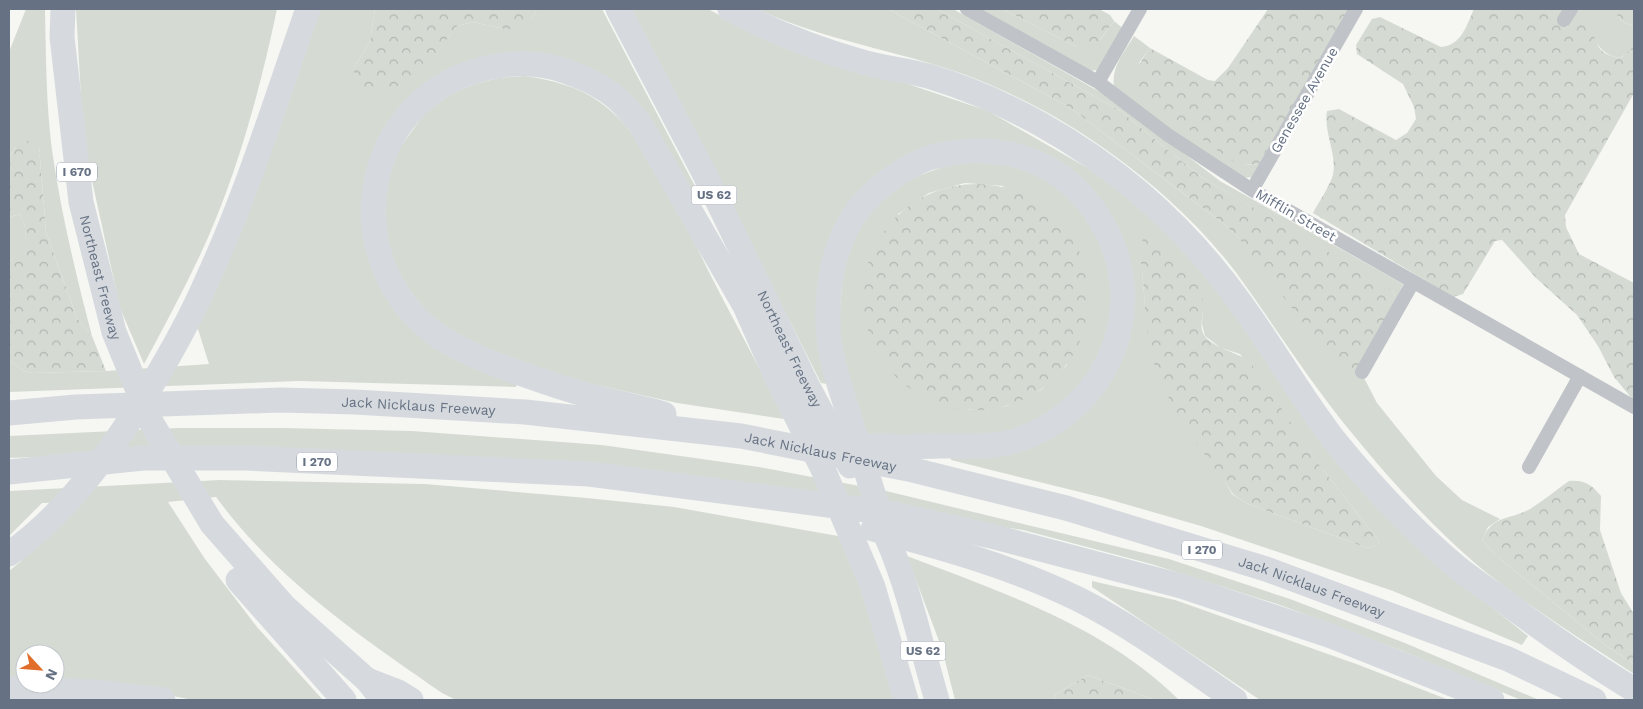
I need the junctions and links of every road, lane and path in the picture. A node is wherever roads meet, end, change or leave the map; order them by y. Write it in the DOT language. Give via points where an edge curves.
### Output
graph roads {
  1 [pos="63,9"];
  2 [pos="289,9"];
  3 [pos="308,9"];
  4 [pos="618,9"];
  5 [pos="730,9"];
  6 [pos="967,9"];
  7 [pos="1140,9"];
  8 [pos="1356,9"];
  9 [pos="1098,82"];
  10 [pos="274,106"];
  11 [pos="1252,190"];
  12 [pos="1413,282"];
  13 [pos="1362,372"];
  14 [pos="1580,376"];
  15 [pos="1634,407"];
  16 [pos="9,413"];
  17 [pos="742,436"];
  18 [pos="795,446"];
  19 [pos="1528,467"];
  20 [pos="9,472"];
  21 [pos="785,501"];
  22 [pos="212,524"];
  23 [pos="886,535"];
  24 [pos="13,552"];
  25 [pos="367,680"];
  26 [pos="9,689"];
  27 [pos="1634,690"];
  28 [pos="163,700"];
  29 [pos="344,700"];
  30 [pos="383,700"];
  31 [pos="411,700"];
  32 [pos="906,700"];
  33 [pos="937,700"];
  34 [pos="1235,700"];
  35 [pos="1492,700"];
  36 [pos="1594,700"];
  1 -- 22 [label="highway, Northeast Freeway / I 670" via="62,37 81,202 114,332 151,422"];
  2 -- 10 [label="highway"];
  3 -- 10 [label="highway"];
  4 -- 23 [label="highway, Northeast Freeway / US 62"];
  5 -- 27 [label="highway" via="799,41 859,61 928,76 995,101 1059,135 1114,173 1169,220 1213,267 1241,303 1292,382 1366,478 1453,564 1567,648"];
  6 -- 9 [label="street, Mifflin Street"];
  7 -- 9 [label="street"];
  8 -- 11 [label="street, Genessee Avenue"];
  9 -- 11 [label="street, Mifflin Street" via="1168,135"];
  10 -- 24 [label="highway" via="252,172 180,338 123,432 75,494"];
  11 -- 12 [label="street, Mifflin Street"];
  12 -- 13 [label="street"];
  12 -- 14 [label="street, Mifflin Street"];
  14 -- 15 [label="street, Mifflin Street"];
  14 -- 19 [label="street"];
  16 -- 17 [label="highway, Jack Nicklaus Freeway / I 270" via="76,407 345,401 525,412"];
  17 -- 18 [label="highway, Jack Nicklaus Freeway / I 270"];
  17 -- 32 [label="highway" via="527,376 451,344 423,323 392,286 374,230 374,189 378,169 386,148 416,106 438,87 466,74 496,65 525,63 588,79 615,96 639,122 745,306 823,469 874,587"];
  18 -- 23 [label="highway" via="978,446 1018,440 1047,428 1072,409 1100,377 1118,340 1122,320 1122,276 1112,240 1079,190 1061,176 1020,156 982,150 952,152 924,160 893,176 866,198 845,228 828,297 829,340 840,387"];
  18 -- 36 [label="highway, Jack Nicklaus Freeway / I 270" via="914,470 1066,508 1266,569 1508,659"];
  20 -- 21 [label="highway, I 270" via="143,458 246,458 589,474"];
  21 -- 34 [label="highway" via="827,517 955,551 1052,587 1128,628"];
  21 -- 35 [label="highway, I 270" via="890,513 1182,586 1331,636"];
  22 -- 25 [label="highway" via="284,606"];
  22 -- 29 [label="highway" via="236,578"];
  23 -- 33 [label="highway, Northeast Freeway / US 62"];
  25 -- 30 [label="highway"];
  25 -- 31 [label="highway"];
  26 -- 28 [label="highway" via="94,692"];
}
